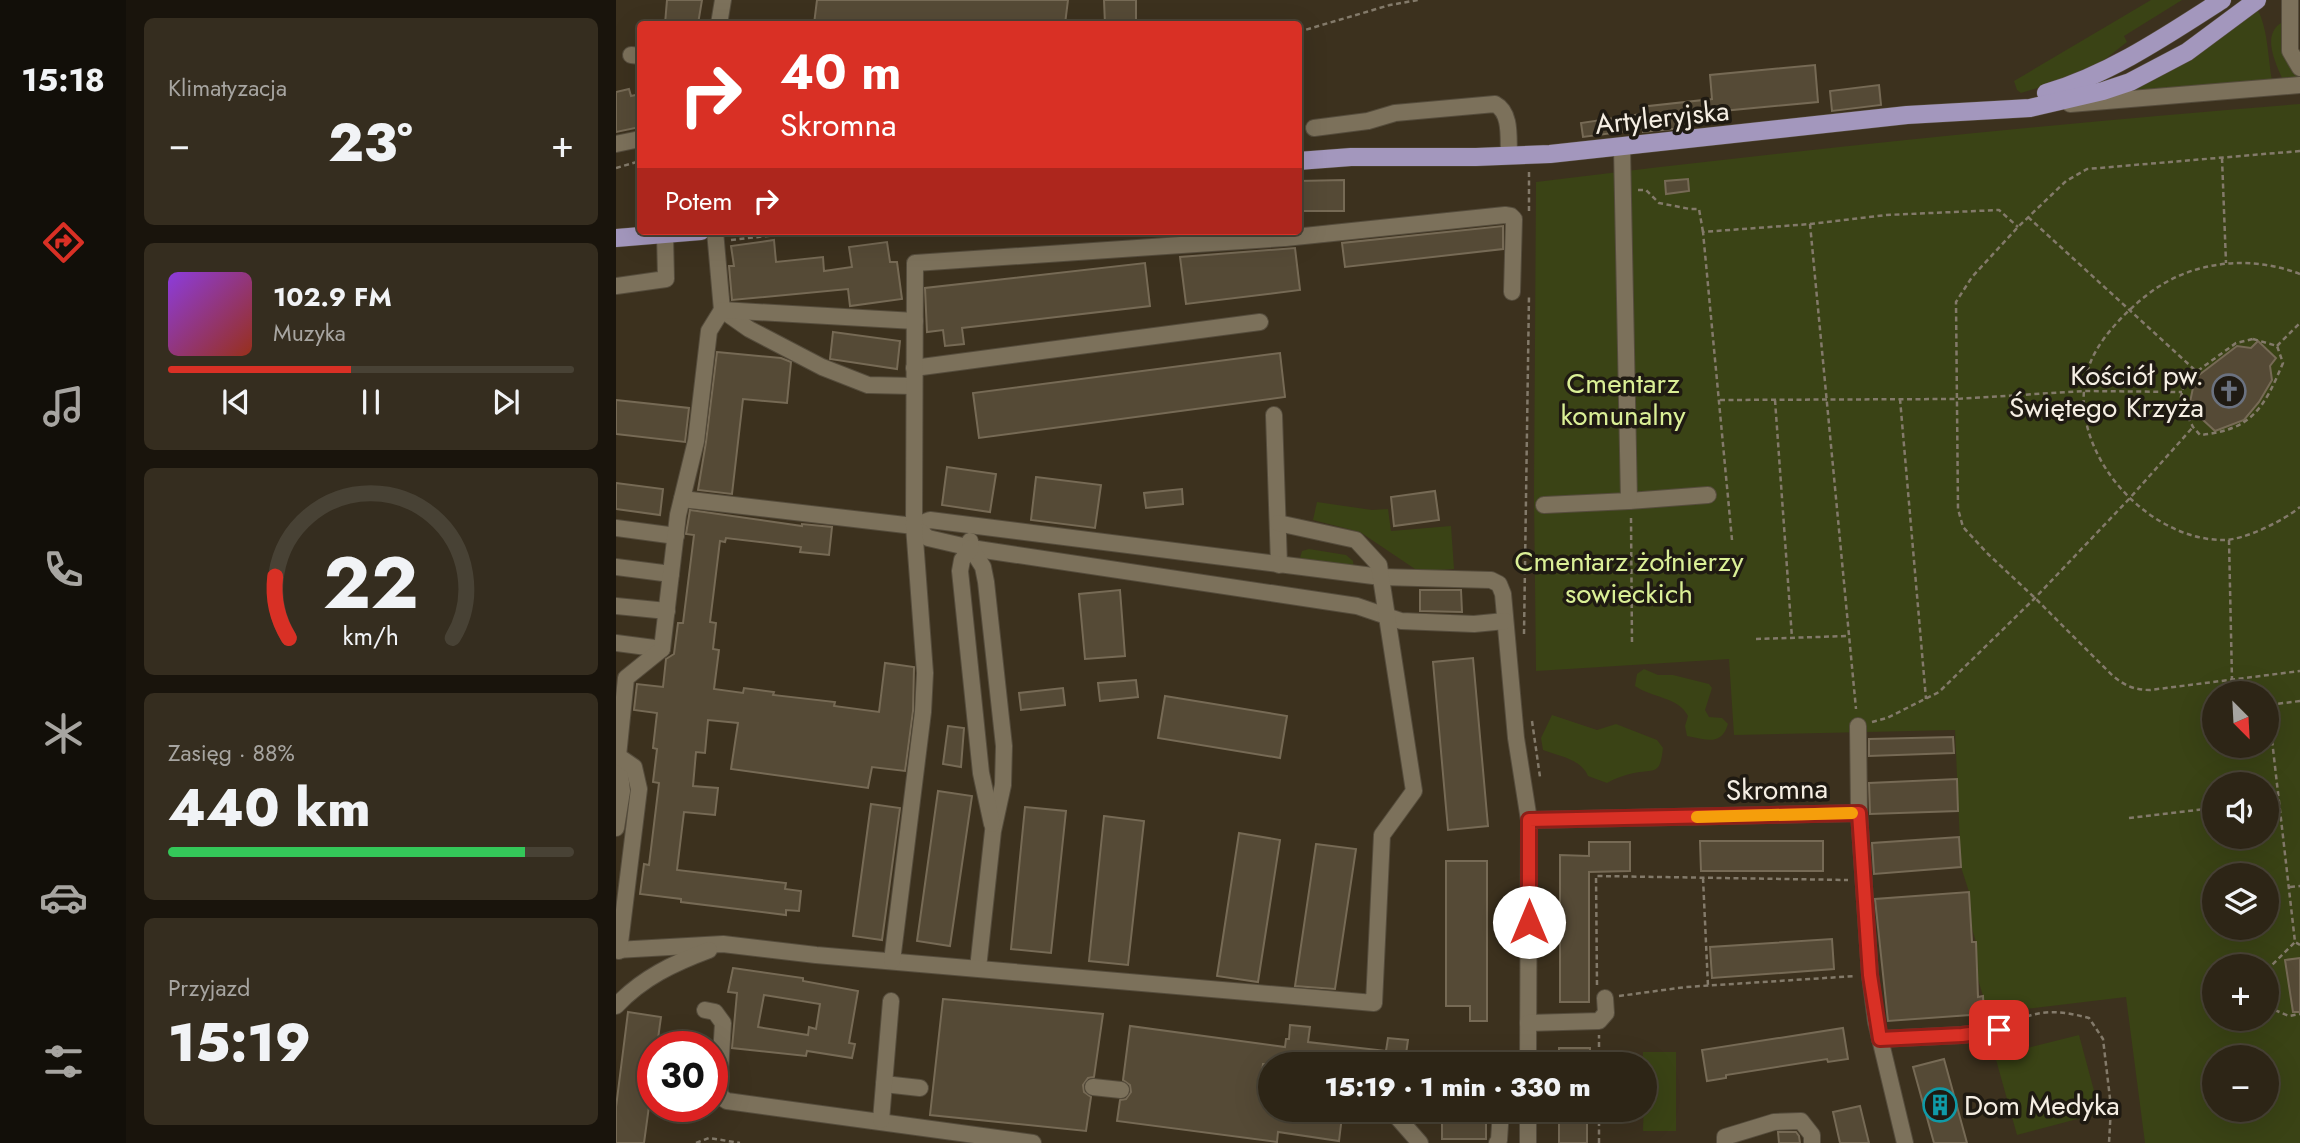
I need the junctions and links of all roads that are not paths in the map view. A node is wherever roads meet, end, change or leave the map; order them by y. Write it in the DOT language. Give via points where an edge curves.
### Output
graph roads {
  1 [pos="723,0"];
  2 [pos="2221,0"];
  3 [pos="2257,0"];
  4 [pos="2290,0"];
  5 [pos="720,21"];
  6 [pos="2300,68"];
  7 [pos="2300,85"];
  8 [pos="2030,108"];
  9 [pos="1974,110"];
  10 [pos="1314,128"];
  11 [pos="637,140"];
  12 [pos="616,144"];
  13 [pos="1622,148"];
  14 [pos="1509,156"];
  15 [pos="1302,162"];
  16 [pos="665,235"];
  17 [pos="715,235"];
  18 [pos="616,238"];
  19 [pos="616,286"];
  20 [pos="1512,292"];
  21 [pos="722,310"];
  22 [pos="915,321"];
  23 [pos="1260,322"];
  24 [pos="914,368"];
  25 [pos="914,386"];
  26 [pos="1274,415"];
  27 [pos="1708,495"];
  28 [pos="682,499"];
  29 [pos="1632,501"];
  30 [pos="1544,505"];
  31 [pos="1278,523"];
  32 [pos="970,525"];
  33 [pos="914,526"];
  34 [pos="616,528"];
  35 [pos="676,536"];
  36 [pos="971,548"];
  37 [pos="1279,565"];
  38 [pos="616,567"];
  39 [pos="671,573"];
  40 [pos="1381,577"];
  41 [pos="616,606"];
  42 [pos="667,611"];
  43 [pos="1386,617"];
  44 [pos="1505,621"];
  45 [pos="616,643"];
  46 [pos="662,649"];
  47 [pos="621,685"];
  48 [pos="619,720"];
  49 [pos="1858,726"];
  50 [pos="617,756"];
  51 [pos="1859,813"];
  52 [pos="1529,820"];
  53 [pos="616,828"];
  54 [pos="993,831"];
  55 [pos="723,944"];
  56 [pos="617,950"];
  57 [pos="892,961"];
  58 [pos="978,968"];
  59 [pos="1605,998"];
  60 [pos="891,1001"];
  61 [pos="616,1006"];
  62 [pos="705,1010"];
  63 [pos="1528,1023"];
  64 [pos="1999,1030"];
  65 [pos="1880,1039"];
  66 [pos="1528,1052"];
  67 [pos="884,1084"];
  68 [pos="1093,1087"];
  69 [pos="920,1088"];
  70 [pos="1121,1090"];
  71 [pos="881,1121"];
  72 [pos="1402,1122"];
  73 [pos="1500,1122"];
  74 [pos="1528,1122"];
  75 [pos="1034,1143"];
  76 [pos="1420,1143"];
  77 [pos="1497,1143"];
  78 [pos="1528,1143"];
  79 [pos="1725,1143"];
  80 [pos="1812,1143"];
  81 [pos="1905,1143"];
  1 -- 5 [label="street"];
  2 -- 9 [label="main road" via="2099,74 2067,87"];
  3 -- 8 [label="main road, Artyleryjska" via="2187,52 2130,82"];
  4 -- 6 [label="street" via="2290,51"];
  7 -- 8 [label="street"];
  8 -- 9 [label="main road, Artyleryjska"];
  9 -- 13 [label="main road, Artyleryjska"];
  10 -- 14 [label="street" via="1395,113 1495,104 1506,115"];
  11 -- 12 [label="street"];
  13 -- 14 [label="main road, Artyleryjska"];
  13 -- 29 [label="street"];
  14 -- 15 [label="main road, Artyleryjska"];
  16 -- 18 [label="main road"];
  16 -- 19 [label="street" via="666,279"];
  17 -- 21 [label="street"];
  20 -- 22 [label="street" via="1514,219 1505,215 1284,238 915,263"];
  21 -- 22 [label="street"];
  21 -- 25 [label="street" via="822,367 868,385"];
  21 -- 28 [label="street" via="709,331 696,441"];
  22 -- 24 [label="street"];
  23 -- 24 [label="street"];
  24 -- 25 [label="street"];
  25 -- 33 [label="street"];
  26 -- 31 [label="street"];
  27 -- 29 [label="street"];
  28 -- 33 [label="street"];
  28 -- 35 [label="street"];
  29 -- 30 [label="street"];
  31 -- 37 [label="street"];
  31 -- 40 [label="street" via="1356,540 1379,565"];
  32 -- 33 [label="street" via="930,520"];
  32 -- 36 [label="street"];
  32 -- 37 [label="street"];
  33 -- 36 [label="street" via="928,538"];
  33 -- 57 [label="street" via="925,673"];
  34 -- 35 [label="street"];
  35 -- 39 [label="street"];
  36 -- 43 [label="street" via="1357,606"];
  36 -- 54 [label="street" via="960,571 981,773"];
  36 -- 54 [label="street" via="985,575 1004,746 1003,785"];
  37 -- 40 [label="street"];
  38 -- 39 [label="street"];
  39 -- 42 [label="street"];
  40 -- 43 [label="street"];
  40 -- 44 [label="street" via="1491,580 1503,594"];
  41 -- 42 [label="street"];
  42 -- 46 [label="street"];
  43 -- 44 [label="street" via="1413,622"];
  43 -- 58 [label="street" via="1414,791 1382,835 1374,1003"];
  44 -- 52 [label="street"];
  45 -- 46 [label="street"];
  46 -- 47 [label="street"];
  47 -- 48 [label="street"];
  48 -- 50 [label="street"];
  49 -- 51 [label="street"];
  50 -- 53 [label="street" via="622,791"];
  50 -- 56 [label="street" via="634,767 639,789"];
  51 -- 52 [label="street, Skromna"];
  51 -- 65 [label="street, Skromna" via="1870,975"];
  52 -- 63 [label="street"];
  54 -- 58 [label="street"];
  55 -- 56 [label="street"];
  55 -- 57 [label="street"];
  55 -- 61 [label="street" via="671,964 632,989"];
  57 -- 58 [label="street"];
  59 -- 63 [label="street" via="1605,1013 1599,1021"];
  60 -- 67 [label="street"];
  62 -- 71 [label="street" via="715,1012 723,1023 719,1088 727,1101"];
  63 -- 66 [label="street"];
  64 -- 65 [label="street"];
  65 -- 81 [label="street, Skromna"];
  67 -- 69 [label="street"];
  67 -- 71 [label="street"];
  68 -- 70 [label="street"];
  71 -- 75 [label="street"];
  72 -- 76 [label="street"];
  73 -- 77 [label="street"];
  74 -- 78 [label="street"];
  79 -- 80 [label="street" via="1725,1137 1774,1122 1801,1121 1812,1135"];
}
